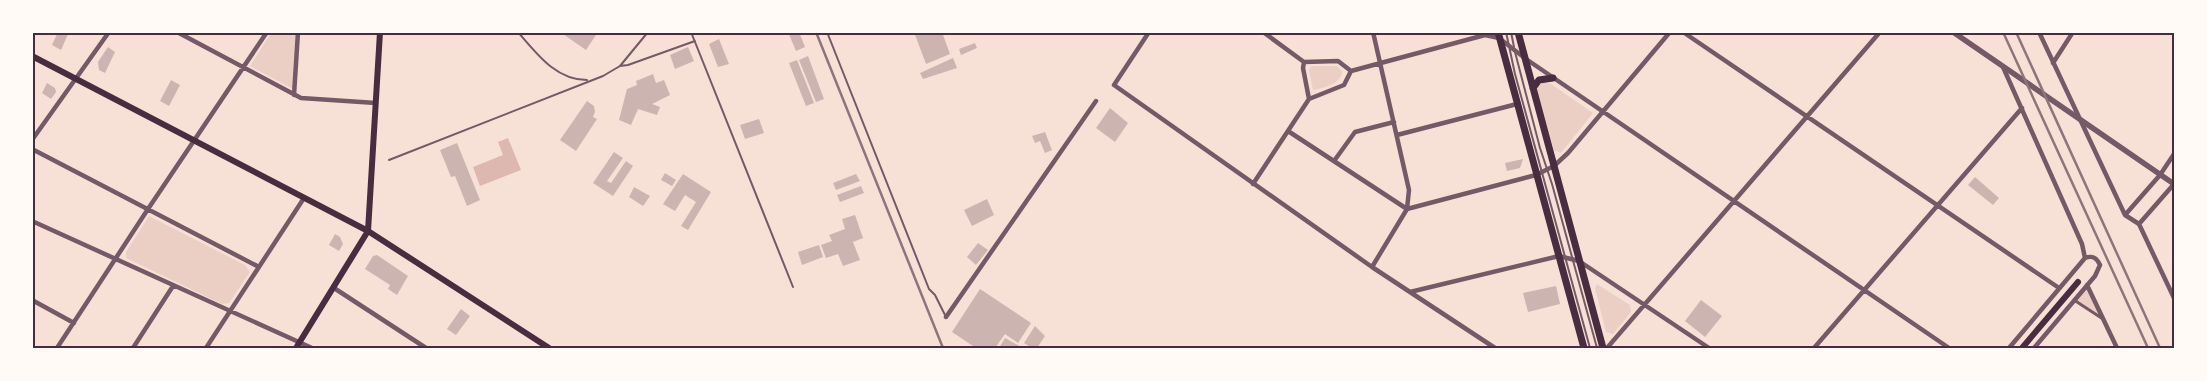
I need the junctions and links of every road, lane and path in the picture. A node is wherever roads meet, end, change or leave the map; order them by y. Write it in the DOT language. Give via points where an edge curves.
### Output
graph roads {
  1 [pos="109,32"];
  2 [pos="177,32"];
  3 [pos="267,32"];
  4 [pos="298,32"];
  5 [pos="380,32"];
  6 [pos="518,32"];
  7 [pos="648,32"];
  8 [pos="691,32"];
  9 [pos="827,32"];
  10 [pos="1149,32"];
  11 [pos="1263,32"];
  12 [pos="1372,32"];
  13 [pos="1506,32"];
  14 [pos="1511,32"];
  15 [pos="1518,32"];
  16 [pos="1670,32"];
  17 [pos="1683,32"];
  18 [pos="1880,32"];
  19 [pos="1953,32"];
  20 [pos="2039,32"];
  21 [pos="2074,32"];
  22 [pos="186,34"];
  23 [pos="1498,35"];
  24 [pos="695,41"];
  25 [pos="1509,46"];
  26 [pos="1515,50"];
  27 [pos="32,56"];
  28 [pos="1526,59"];
  29 [pos="1304,62"];
  30 [pos="1380,63"];
  31 [pos="2053,63"];
  32 [pos="620,66"];
  33 [pos="2003,67"];
  34 [pos="244,69"];
  35 [pos="1351,71"];
  36 [pos="1553,78"];
  37 [pos="77,79"];
  38 [pos="589,80"];
  39 [pos="1533,88"];
  40 [pos="294,95"];
  41 [pos="1309,99"];
  42 [pos="1096,101"];
  43 [pos="376,103"];
  44 [pos="1517,104"];
  45 [pos="2022,108"];
  46 [pos="1603,111"];
  47 [pos="1807,116"];
  48 [pos="2080,121"];
  49 [pos="1394,122"];
  50 [pos="1288,130"];
  51 [pos="1397,135"];
  52 [pos="32,140"];
  53 [pos="195,141"];
  54 [pos="32,149"];
  55 [pos="2174,154"];
  56 [pos="390,160"];
  57 [pos="1334,160"];
  58 [pos="1550,168"];
  59 [pos="1539,174"];
  60 [pos="2160,175"];
  61 [pos="1253,184"];
  62 [pos="2174,184"];
  63 [pos="304,198"];
  64 [pos="1735,201"];
  65 [pos="1936,206"];
  66 [pos="148,209"];
  67 [pos="1407,209"];
  68 [pos="2125,215"];
  69 [pos="32,221"];
  70 [pos="2139,224"];
  71 [pos="368,231"];
  72 [pos="1562,256"];
  73 [pos="2085,258"];
  74 [pos="116,260"];
  75 [pos="1576,260"];
  76 [pos="259,267"];
  77 [pos="1372,267"];
  78 [pos="2078,282"];
  79 [pos="2087,285"];
  80 [pos="173,286"];
  81 [pos="793,287"];
  82 [pos="334,288"];
  83 [pos="2059,288"];
  84 [pos="1864,290"];
  85 [pos="1410,292"];
  86 [pos="2174,298"];
  87 [pos="32,300"];
  88 [pos="2074,300"];
  89 [pos="1646,306"];
  90 [pos="230,311"];
  91 [pos="946,317"];
  92 [pos="2104,320"];
  93 [pos="74,323"];
  94 [pos="298,346"];
  95 [pos="58,348"];
  96 [pos="133,348"];
  97 [pos="206,348"];
  98 [pos="312,348"];
  99 [pos="426,348"];
  100 [pos="549,348"];
  101 [pos="1495,348"];
  102 [pos="1584,348"];
  103 [pos="1590,348"];
  104 [pos="1597,348"];
  105 [pos="1603,348"];
  106 [pos="1607,348"];
  107 [pos="1709,348"];
  108 [pos="1814,348"];
  109 [pos="1949,348"];
  110 [pos="2009,348"];
  111 [pos="2022,348"];
  112 [pos="2034,348"];
  113 [pos="2117,348"];
  1 -- 37 [label="street"];
  2 -- 22 [label="street"];
  3 -- 34 [label="street"];
  4 -- 40 [label="street"];
  5 -- 43 [label="main road"];
  6 -- 38 [label="lane" via="558,73"];
  7 -- 32 [label="lane"];
  8 -- 24 [label="lane"];
  9 -- 91 [label="lane" via="929,288"];
  10 -- 61 [label="street" via="1114,85"];
  11 -- 29 [label="street"];
  12 -- 30 [label="street"];
  13 -- 25 [label="lane"];
  14 -- 26 [label="lane"];
  15 -- 28 [label="main road"];
  16 -- 46 [label="street"];
  17 -- 47 [label="street"];
  18 -- 47 [label="street"];
  19 -- 33 [label="street"];
  20 -- 31 [label="street"];
  21 -- 31 [label="street"];
  22 -- 34 [label="street"];
  23 -- 25 [label="street"];
  23 -- 30 [label="street" via="1485,35"];
  23 -- 44 [label="main road"];
  24 -- 32 [label="lane"];
  24 -- 81 [label="lane"];
  25 -- 26 [label="street"];
  25 -- 59 [label="lane"];
  26 -- 28 [label="street"];
  26 -- 58 [label="lane" via="1528,106"];
  27 -- 37 [label="main road"];
  28 -- 36 [label="street"];
  28 -- 39 [label="main road"];
  29 -- 35 [label="street" via="1338,61"];
  29 -- 41 [label="street"];
  30 -- 35 [label="street"];
  30 -- 49 [label="street"];
  31 -- 48 [label="street"];
  32 -- 38 [label="lane"];
  33 -- 45 [label="street"];
  33 -- 48 [label="street"];
  34 -- 40 [label="street"];
  34 -- 53 [label="street"];
  35 -- 41 [label="street" via="1344,85"];
  36 -- 39 [label="main road" via="1540,80"];
  36 -- 46 [label="street"];
  37 -- 52 [label="street"];
  37 -- 53 [label="main road"];
  38 -- 56 [label="lane"];
  39 -- 58 [label="main road"];
  40 -- 43 [label="street"];
  41 -- 50 [label="street"];
  42 -- 91 [label="street"];
  43 -- 71 [label="main road"];
  44 -- 51 [label="street"];
  44 -- 59 [label="main road"];
  45 -- 65 [label="street"];
  45 -- 73 [label="street" via="2082,244"];
  46 -- 58 [label="street" via="1568,154"];
  46 -- 64 [label="street"];
  47 -- 64 [label="street"];
  47 -- 65 [label="street"];
  48 -- 60 [label="street"];
  48 -- 68 [label="street"];
  49 -- 51 [label="street"];
  49 -- 57 [label="street" via="1355,132"];
  50 -- 57 [label="street"];
  50 -- 61 [label="street"];
  51 -- 67 [label="street" via="1409,190"];
  53 -- 63 [label="main road"];
  53 -- 66 [label="street"];
  54 -- 66 [label="street"];
  55 -- 60 [label="street"];
  57 -- 67 [label="street"];
  58 -- 59 [label="street"];
  58 -- 75 [label="main road"];
  59 -- 67 [label="street"];
  59 -- 72 [label="main road"];
  60 -- 62 [label="street"];
  60 -- 68 [label="street"];
  61 -- 77 [label="street"];
  62 -- 70 [label="street"];
  63 -- 71 [label="main road"];
  63 -- 76 [label="street"];
  64 -- 84 [label="street"];
  64 -- 89 [label="street"];
  65 -- 83 [label="street"];
  65 -- 84 [label="street"];
  66 -- 74 [label="street"];
  66 -- 76 [label="street"];
  67 -- 77 [label="street"];
  68 -- 70 [label="street"];
  69 -- 74 [label="street"];
  70 -- 86 [label="street"];
  71 -- 82 [label="main road"];
  71 -- 100 [label="main road"];
  72 -- 75 [label="street"];
  72 -- 85 [label="street"];
  72 -- 102 [label="main road"];
  72 -- 103 [label="lane"];
  73 -- 79 [label="street" via="2093,257 2100,265"];
  73 -- 83 [label="street"];
  74 -- 80 [label="street"];
  74 -- 93 [label="street"];
  75 -- 89 [label="street"];
  75 -- 104 [label="lane"];
  75 -- 105 [label="main road"];
  76 -- 90 [label="street"];
  77 -- 85 [label="street"];
  78 -- 111 [label="main road"];
  79 -- 88 [label="street"];
  79 -- 92 [label="street"];
  80 -- 90 [label="street"];
  80 -- 96 [label="street"];
  82 -- 94 [label="main road"];
  82 -- 99 [label="street"];
  83 -- 110 [label="street"];
  84 -- 108 [label="street"];
  84 -- 109 [label="street"];
  85 -- 101 [label="street"];
  87 -- 93 [label="street"];
  88 -- 92 [label="street"];
  88 -- 112 [label="street"];
  89 -- 106 [label="street"];
  89 -- 107 [label="street"];
  90 -- 94 [label="street"];
  90 -- 97 [label="street"];
  92 -- 113 [label="street"];
  93 -- 95 [label="street"];
  94 -- 98 [label="street"];
}
